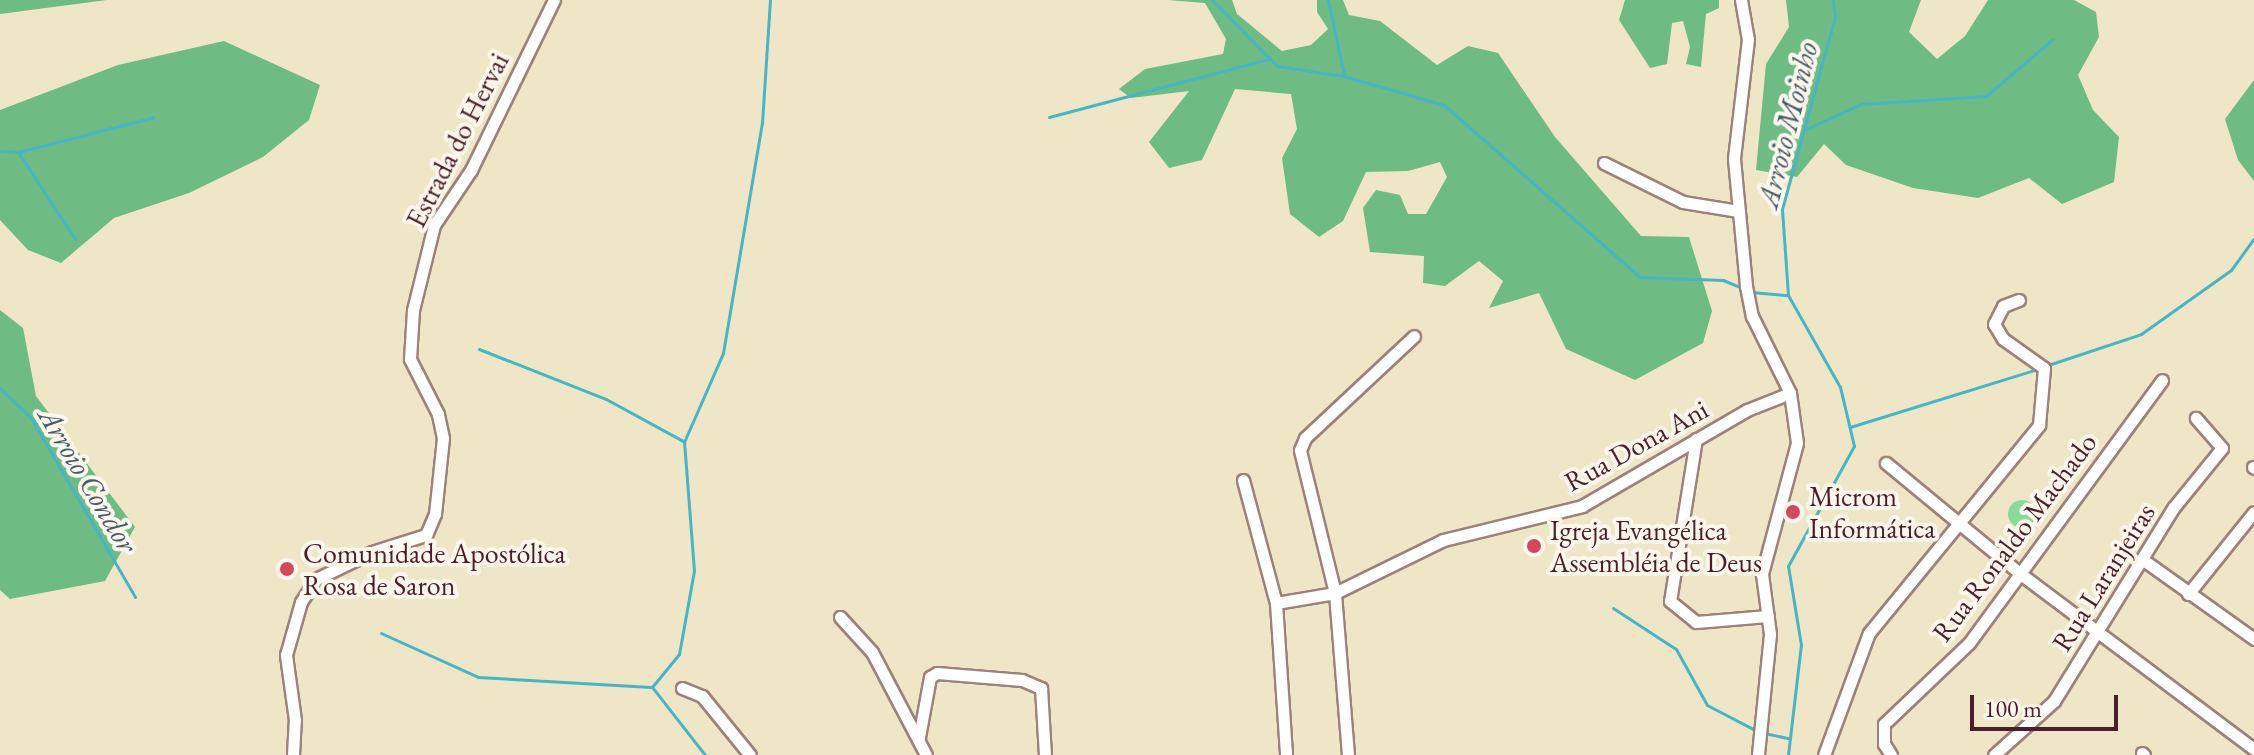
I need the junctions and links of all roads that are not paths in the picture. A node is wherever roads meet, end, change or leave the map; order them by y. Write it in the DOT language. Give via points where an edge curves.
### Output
graph roads {
  1 [pos="554,0"];
  2 [pos="1741,0"];
  3 [pos="1604,163"];
  4 [pos="1738,211"];
  5 [pos="2019,300"];
  6 [pos="1414,336"];
  7 [pos="2162,380"];
  8 [pos="1790,393"];
  9 [pos="2196,418"];
  10 [pos="1696,439"];
  11 [pos="1886,463"];
  12 [pos="1243,480"];
  13 [pos="2254,512"];
  14 [pos="1958,524"];
  15 [pos="2142,559"];
  16 [pos="2022,575"];
  17 [pos="1335,593"];
  18 [pos="2188,594"];
  19 [pos="1276,603"];
  20 [pos="1768,616"];
  21 [pos="840,617"];
  22 [pos="2097,632"];
  23 [pos="2254,639"];
  24 [pos="682,688"];
  25 [pos="919,737"];
  26 [pos="2254,749"];
  27 [pos="293,755"];
  28 [pos="750,755"];
  29 [pos="926,755"];
  30 [pos="1045,755"];
  31 [pos="1286,755"];
  32 [pos="1348,755"];
  33 [pos="1758,755"];
  34 [pos="1824,755"];
  35 [pos="1891,755"];
  36 [pos="1994,755"];
  1 -- 27 [label="street, Estrada do Hervai" via="471,170 434,225 413,310 410,359 438,414 443,438 435,514 426,535 372,552 316,579 301,602 286,655 295,720"];
  2 -- 4 [label="street" via="1748,39 1734,159"];
  3 -- 4 [label="street" via="1683,202"];
  4 -- 8 [label="street" via="1752,316"];
  5 -- 14 [label="street" via="2003,306 1994,324 2003,339 2044,368 2039,425"];
  6 -- 17 [label="street" via="1305,438 1300,450"];
  7 -- 16 [label="street, Rua Ronaldo Machado"];
  8 -- 10 [label="street, Rua Dona Ani"];
  8 -- 20 [label="street" via="1797,443 1762,574"];
  9 -- 15 [label="street, Rua Laranjeiras" via="2222,448 2174,507"];
  10 -- 17 [label="street, Rua Dona Ani" via="1582,506 1443,540"];
  10 -- 20 [label="street" via="1670,601 1696,622"];
  11 -- 14 [label="street"];
  12 -- 19 [label="street"];
  13 -- 18 [label="street"];
  14 -- 16 [label="street"];
  14 -- 34 [label="street" via="1869,633"];
  15 -- 18 [label="street"];
  15 -- 22 [label="street, Rua Laranjeiras"];
  16 -- 22 [label="street"];
  16 -- 35 [label="street, Rua Ronaldo Machado" via="1969,643 1884,724 1884,744"];
  17 -- 19 [label="street, Rua Dona Ani"];
  17 -- 32 [label="street"];
  18 -- 23 [label="street"];
  19 -- 31 [label="street"];
  20 -- 33 [label="street" via="1769,681"];
  21 -- 25 [label="street" via="872,652"];
  22 -- 26 [label="street"];
  22 -- 36 [label="street, Rua Laranjeiras" via="2054,701"];
  24 -- 28 [label="street" via="702,696"];
  25 -- 29 [label="street"];
  25 -- 30 [label="street" via="930,677 937,673 1022,680 1041,688"];
}
